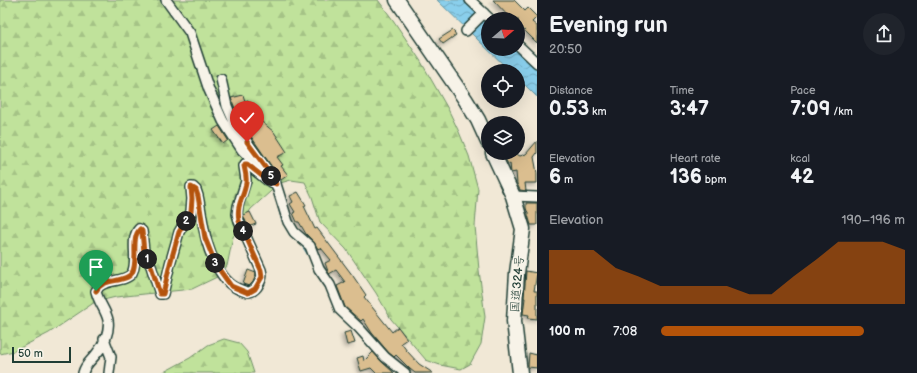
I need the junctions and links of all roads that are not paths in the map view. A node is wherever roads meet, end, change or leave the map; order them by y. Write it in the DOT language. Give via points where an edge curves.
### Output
graph roads {
  1 [pos="166,0"];
  2 [pos="397,0"];
  3 [pos="470,0"];
  4 [pos="481,12"];
  5 [pos="481,19"];
  6 [pos="466,31"];
  7 [pos="525,52"];
  8 [pos="537,63"];
  9 [pos="221,79"];
  10 [pos="481,127"];
  11 [pos="496,160"];
  12 [pos="270,175"];
  13 [pos="276,184"];
  14 [pos="513,196"];
  15 [pos="537,197"];
  16 [pos="104,339"];
  17 [pos="83,373"];
  18 [pos="109,373"];
  19 [pos="405,373"];
  20 [pos="520,373"];
  1 -- 12 [label="street" via="190,33 209,90 223,121 242,150"];
  2 -- 10 [label="highway"];
  3 -- 4 [label="street"];
  5 -- 6 [label="street"];
  7 -- 8 [label="street"];
  9 -- 12 [label="street" via="227,106 234,122"];
  11 -- 14 [label="highway, 国道324号"];
  12 -- 13 [label="street"];
  13 -- 16 [label="street" via="245,164 246,181 237,214 262,277 252,292 248,293 231,286 216,265 205,238 198,196 196,190 191,187 191,212 179,232 163,294 160,294 144,252 143,234 140,229 135,241 132,274 100,285 96,291 108,319 109,330"];
  13 -- 19 [label="street" via="288,222 294,232 310,246 340,310 385,358"];
  14 -- 15 [label="street"];
  14 -- 20 [label="highway, 国道324号" via="523,229 514,321"];
  16 -- 17 [label="street"];
  16 -- 18 [label="street" via="111,357"];
}
